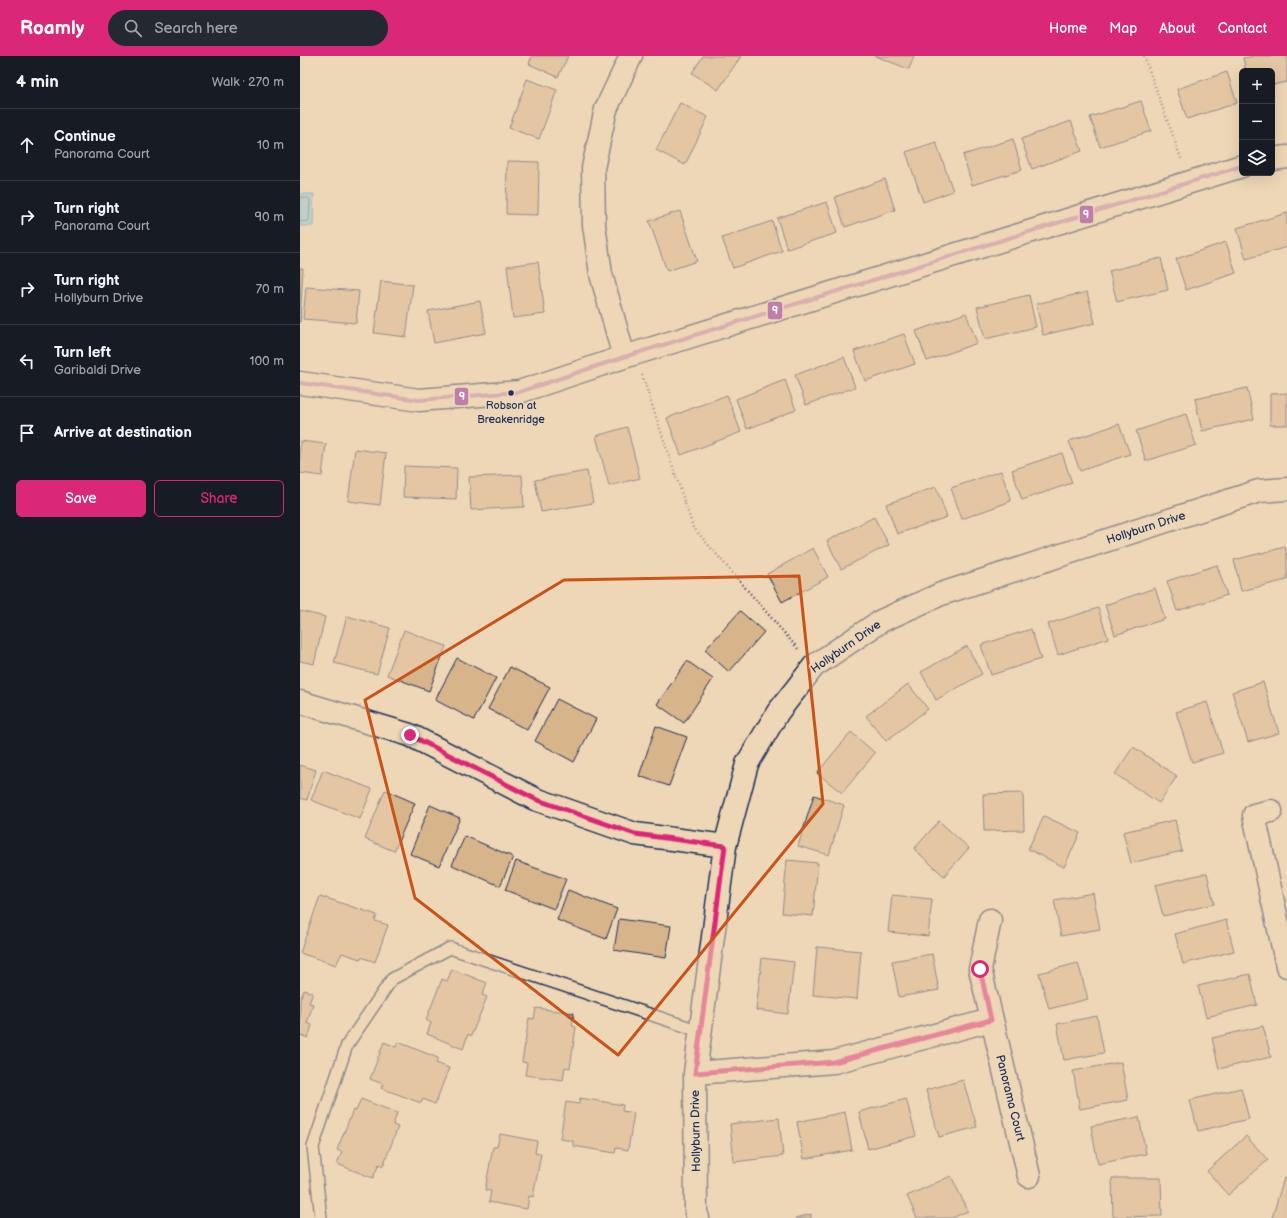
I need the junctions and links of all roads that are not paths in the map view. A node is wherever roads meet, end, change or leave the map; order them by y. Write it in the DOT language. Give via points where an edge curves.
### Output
graph roads {
  1 [pos="631,56"];
  2 [pos="1287,157"];
  3 [pos="1275,159"];
  4 [pos="1239,167"];
  5 [pos="624,357"];
  6 [pos="300,383"];
  7 [pos="1287,489"];
  8 [pos="300,702"];
  9 [pos="1271,811"];
  10 [pos="725,846"];
  11 [pos="990,920"];
  12 [pos="1287,966"];
  13 [pos="991,1020"];
  14 [pos="700,1031"];
  15 [pos="695,1073"];
  16 [pos="1029,1176"];
  17 [pos="321,1218"];
  18 [pos="698,1218"];
  1 -- 5 [label="street" via="606,109 593,168 594,225 601,274"];
  2 -- 3 [label="street"];
  4 -- 5 [label="street"];
  5 -- 6 [label="street" via="519,392 427,400"];
  7 -- 10 [label="street, Hollyburn Drive" via="1259,491 941,594 881,621 814,666 778,712 747,764"];
  8 -- 10 [label="street" via="410,735 535,799 635,834"];
  9 -- 12 [label="street" via="1254,815"];
  10 -- 14 [label="street, Hollyburn Drive"];
  11 -- 13 [label="street, Panorama Court" via="980,969"];
  13 -- 15 [label="street" via="834,1062"];
  13 -- 16 [label="street, Panorama Court"];
  14 -- 15 [label="street, Hollyburn Drive"];
  14 -- 17 [label="lane" via="450,948 392,979 347,1045 314,1147"];
  15 -- 18 [label="street, Hollyburn Drive"];
}
